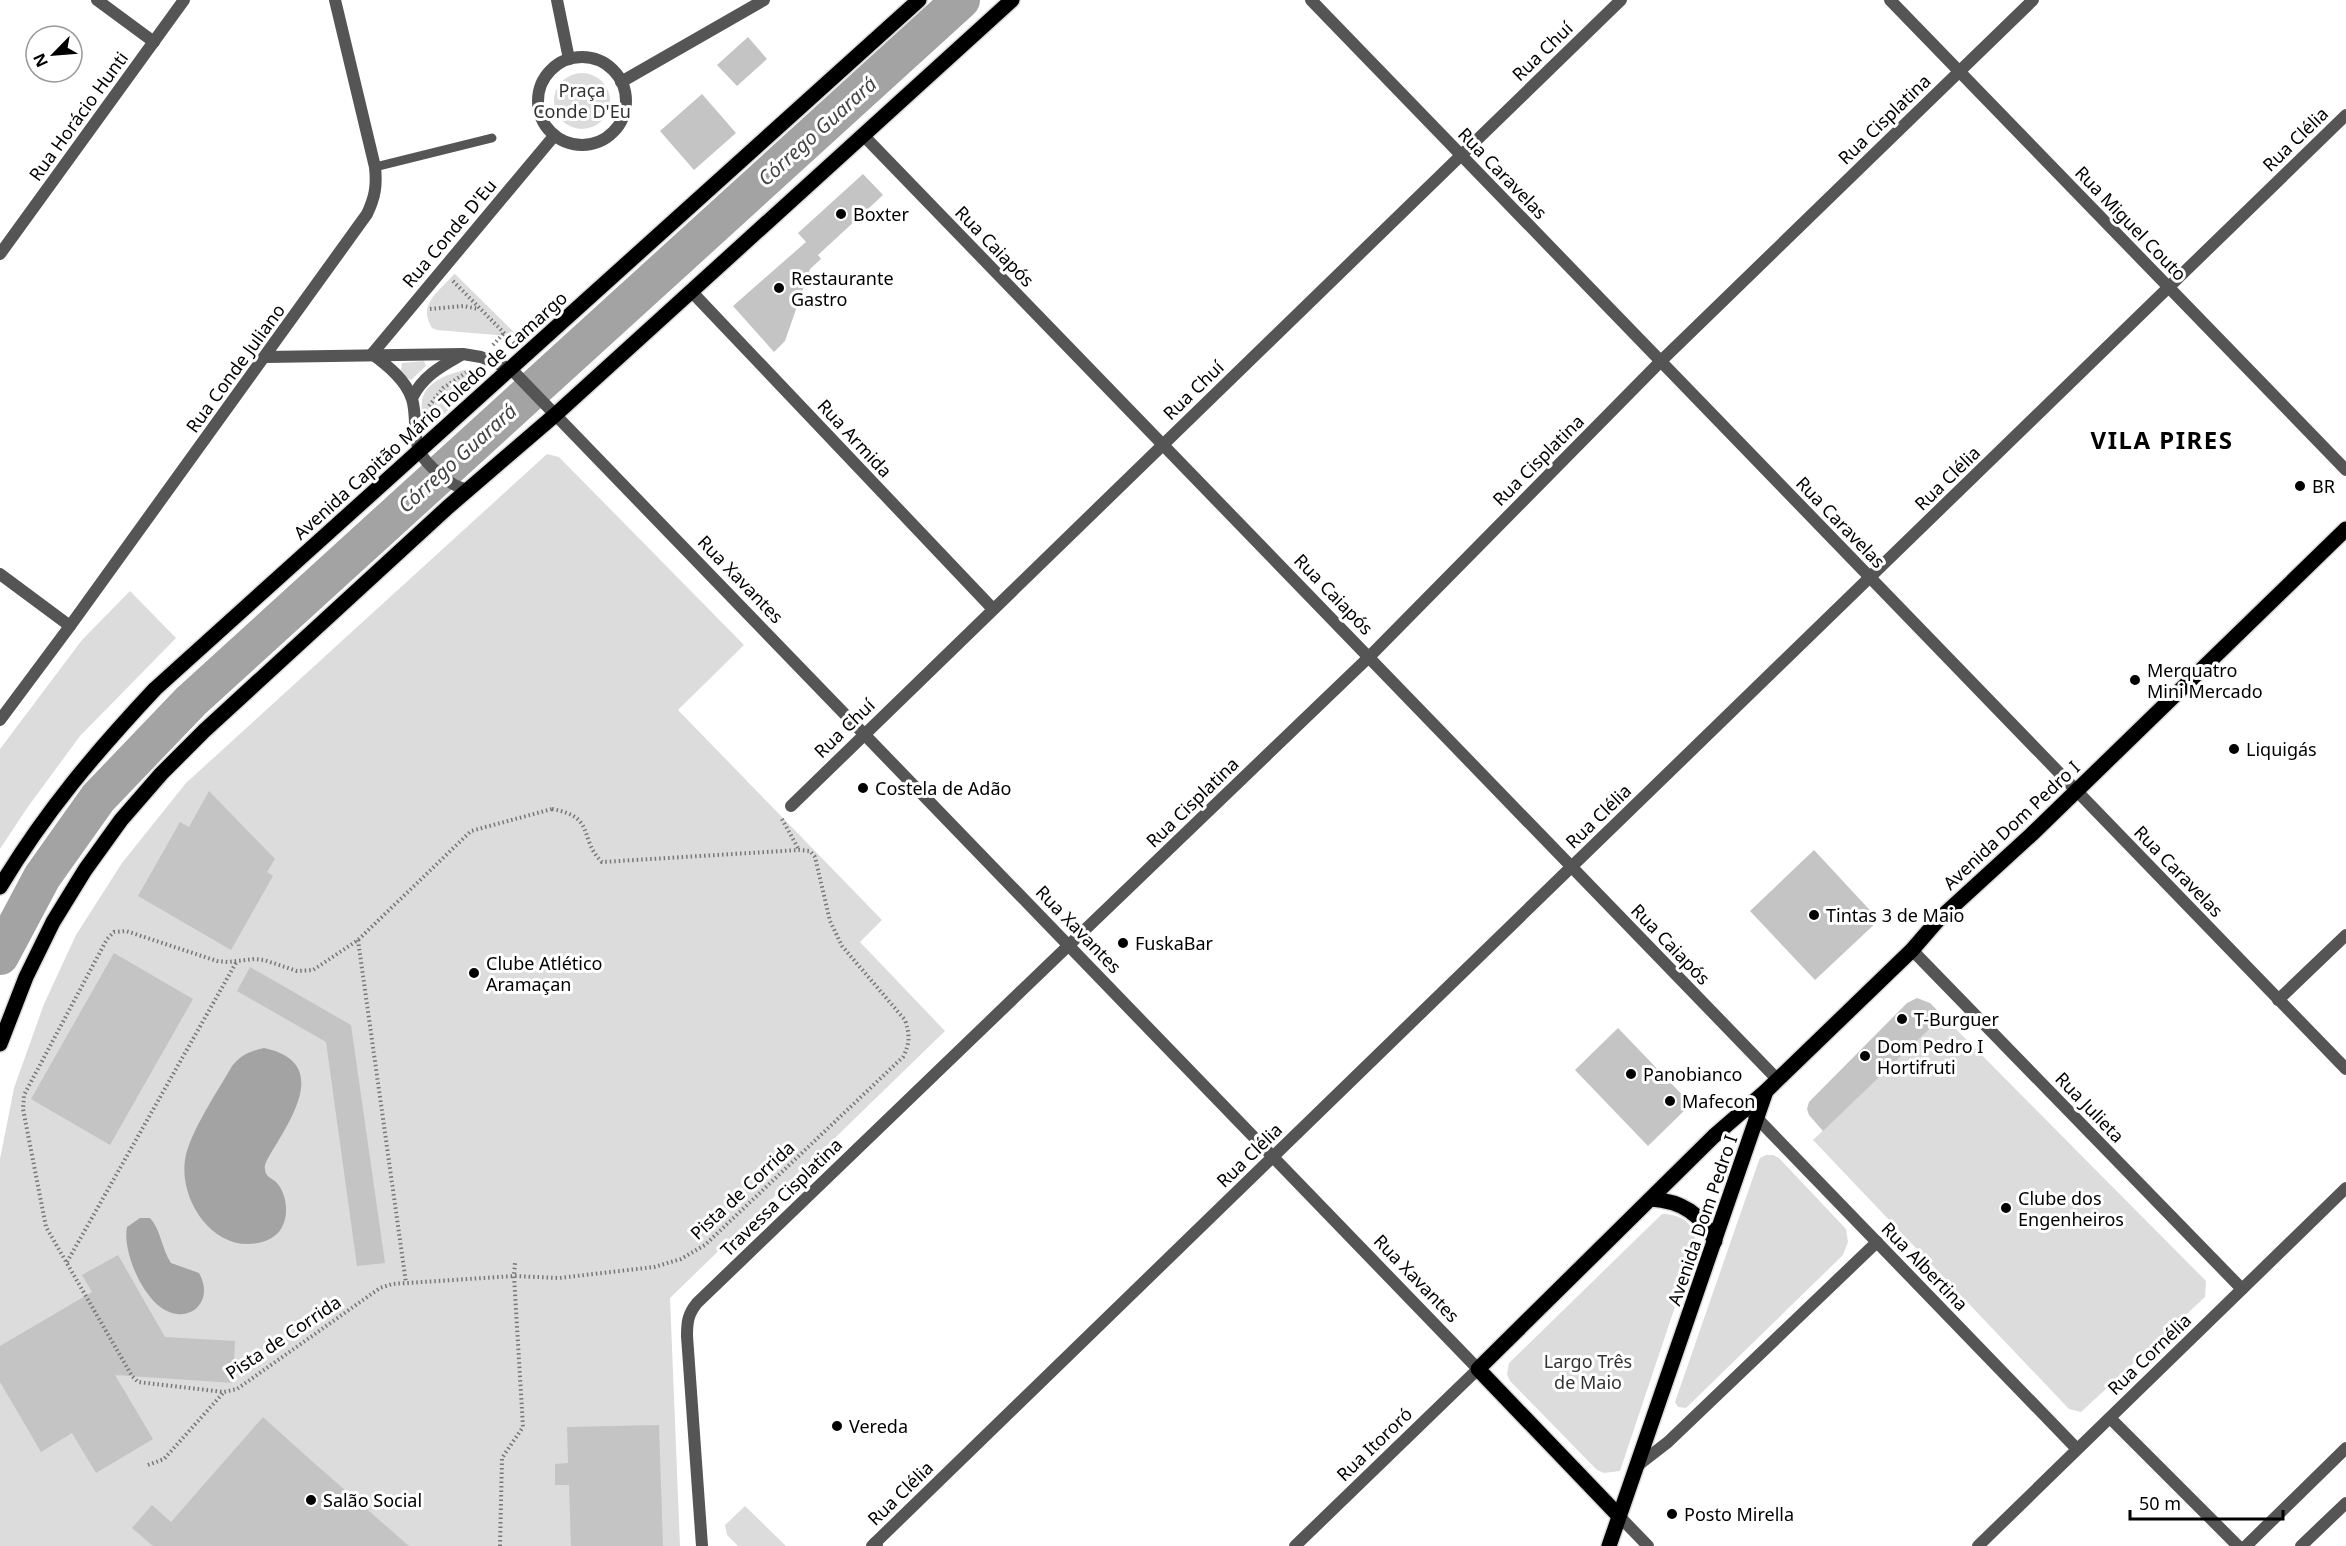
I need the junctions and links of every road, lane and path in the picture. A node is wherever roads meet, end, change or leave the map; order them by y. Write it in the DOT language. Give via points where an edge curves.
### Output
graph roads {
  1 [pos="98,0"];
  2 [pos="184,0"];
  3 [pos="335,0"];
  4 [pos="557,0"];
  5 [pos="764,0"];
  6 [pos="919,0"];
  7 [pos="1012,0"];
  8 [pos="1311,0"];
  9 [pos="1621,0"];
  10 [pos="1890,0"];
  11 [pos="2033,0"];
  12 [pos="154,42"];
  13 [pos="569,59"];
  14 [pos="1959,71"];
  15 [pos="621,82"];
  16 [pos="2346,115"];
  17 [pos="554,135"];
  18 [pos="863,135"];
  19 [pos="492,138"];
  20 [pos="1461,155"];
  21 [pos="375,167"];
  22 [pos="0,254"];
  23 [pos="444,268"];
  24 [pos="2169,287"];
  25 [pos="691,291"];
  26 [pos="412,307"];
  27 [pos="480,309"];
  28 [pos="372,354"];
  29 [pos="463,354"];
  30 [pos="526,355"];
  31 [pos="265,357"];
  32 [pos="1661,361"];
  33 [pos="511,369"];
  34 [pos="412,398"];
  35 [pos="555,415"];
  36 [pos="1162,444"];
  37 [pos="423,455"];
  38 [pos="2346,471"];
  39 [pos="468,489"];
  40 [pos="2346,530"];
  41 [pos="0,574"];
  42 [pos="1870,577"];
  43 [pos="993,609"];
  44 [pos="70,626"];
  45 [pos="1369,657"];
  46 [pos="0,720"];
  47 [pos="863,734"];
  48 [pos="2076,790"];
  49 [pos="791,806"];
  50 [pos="799,850"];
  51 [pos="1572,867"];
  52 [pos="0,887"];
  53 [pos="2346,935"];
  54 [pos="358,939"];
  55 [pos="1068,946"];
  56 [pos="1912,950"];
  57 [pos="237,961"];
  58 [pos="2278,1000"];
  59 [pos="0,1044"];
  60 [pos="2346,1069"];
  61 [pos="1777,1079"];
  62 [pos="1751,1113"];
  63 [pos="1273,1157"];
  64 [pos="2346,1188"];
  65 [pos="1651,1199"];
  66 [pos="1715,1241"];
  67 [pos="1877,1242"];
  68 [pos="66,1262"];
  69 [pos="515,1263"];
  70 [pos="514,1276"];
  71 [pos="406,1283"];
  72 [pos="2242,1289"];
  73 [pos="1478,1369"];
  74 [pos="224,1392"];
  75 [pos="2110,1418"];
  76 [pos="2346,1448"];
  77 [pos="2077,1449"];
  78 [pos="148,1466"];
  79 [pos="1637,1466"];
  80 [pos="2346,1503"];
  81 [pos="1619,1516"];
  82 [pos="875,1545"];
  83 [pos="500,1546"];
  84 [pos="702,1546"];
  85 [pos="1295,1546"];
  86 [pos="1609,1546"];
  87 [pos="1648,1546"];
  88 [pos="1978,1546"];
  89 [pos="2238,1546"];
  90 [pos="2246,1546"];
  91 [pos="2301,1546"];
  1 -- 12 [label="street"];
  2 -- 12 [label="street, Rua Horácio Hunti"];
  3 -- 21 [label="street, Rua Conde Juliano"];
  4 -- 13 [label="street"];
  5 -- 15 [label="street"];
  6 -- 30 [label="main road, Avenida Capitão Mário Toledo de Camargo"];
  7 -- 18 [label="main road"];
  8 -- 20 [label="street, Rua Caravelas"];
  9 -- 20 [label="street, Rua Chuí"];
  10 -- 14 [label="street, Rua Miguel Couto"];
  11 -- 14 [label="street, Rua Cisplatina"];
  12 -- 22 [label="street, Rua Horácio Hunti"];
  13 -- 15 [label="street" via="594,59 614,71"];
  13 -- 17 [label="street" via="551,69 540,87 538,109"];
  14 -- 24 [label="street, Rua Miguel Couto"];
  14 -- 32 [label="street, Rua Cisplatina"];
  15 -- 17 [label="street" via="626,104 610,135 577,145"];
  16 -- 24 [label="street, Rua Clélia"];
  17 -- 23 [label="street, Rua Conde D'Eu"];
  18 -- 25 [label="main road"];
  18 -- 36 [label="street, Rua Caiapós"];
  19 -- 21 [label="lane"];
  20 -- 32 [label="street, Rua Caravelas"];
  20 -- 36 [label="street, Rua Chuí"];
  21 -- 31 [label="street, Rua Conde Juliano" via="375,197 367,214"];
  23 -- 26 [label="street, Rua Conde D'Eu"];
  23 -- 27 [label="path"];
  24 -- 38 [label="street, Rua Miguel Couto"];
  24 -- 42 [label="street, Rua Clélia"];
  25 -- 35 [label="main road"];
  25 -- 43 [label="street, Rua Armida"];
  26 -- 27 [label="path"];
  26 -- 28 [label="street, Rua Conde D'Eu"];
  27 -- 30 [label="path"];
  28 -- 29 [label="street"];
  28 -- 31 [label="street"];
  28 -- 34 [label="street" via="395,374"];
  29 -- 33 [label="street"];
  29 -- 34 [label="street" via="429,374"];
  30 -- 33 [label="main road, Avenida Capitão Mário Toledo de Camargo"];
  31 -- 44 [label="street, Rua Conde Juliano"];
  32 -- 42 [label="street, Rua Caravelas"];
  32 -- 45 [label="street, Rua Cisplatina"];
  33 -- 35 [label="street, Rua Xavantes"];
  33 -- 37 [label="main road, Avenida Capitão Mário Toledo de Camargo"];
  34 -- 37 [label="street"];
  35 -- 39 [label="main road"];
  35 -- 47 [label="street, Rua Xavantes"];
  36 -- 43 [label="street, Rua Chuí"];
  36 -- 45 [label="street, Rua Caiapós"];
  37 -- 39 [label="street" via="448,482"];
  37 -- 52 [label="main road, Avenida Capitão Mário Toledo de Camargo" via="155,689 57,801"];
  39 -- 59 [label="main road" via="204,731 121,820 53,922"];
  40 -- 48 [label="main road, Avenida Dom Pedro I"];
  41 -- 44 [label="street"];
  42 -- 48 [label="street, Rua Caravelas"];
  42 -- 51 [label="street, Rua Clélia"];
  43 -- 47 [label="street, Rua Chuí"];
  44 -- 46 [label="street, Rua Conde Juliano"];
  45 -- 51 [label="street, Rua Caiapós"];
  45 -- 55 [label="street, Rua Cisplatina"];
  47 -- 49 [label="street, Rua Chuí"];
  47 -- 55 [label="street, Rua Xavantes"];
  48 -- 56 [label="main road, Avenida Dom Pedro I" via="1938,920"];
  48 -- 58 [label="street, Rua Caravelas"];
  49 -- 50 [label="path" via="781,816"];
  50 -- 54 [label="path, Pista de Corrida" via="602,862 576,816 552,809 471,831"];
  50 -- 70 [label="path, Pista de Corrida" via="810,851 815,857 830,921 842,946 905,1020 909,1045 903,1057 705,1245 681,1259 654,1267 559,1278"];
  51 -- 61 [label="street, Rua Caiapós"];
  51 -- 63 [label="street, Rua Clélia"];
  53 -- 58 [label="street"];
  54 -- 57 [label="path, Pista de Corrida" via="313,970 297,971 264,960"];
  54 -- 71 [label="path"];
  55 -- 63 [label="street, Rua Xavantes"];
  55 -- 84 [label="street, Travessa Cisplatina" via="691,1311 687,1336"];
  56 -- 61 [label="main road, Avenida Dom Pedro I"];
  56 -- 72 [label="street, Rua Julieta"];
  57 -- 68 [label="path"];
  57 -- 68 [label="path, Pista de Corrida" via="217,961 126,931 114,932 107,939 22,1101 46,1227"];
  58 -- 60 [label="street, Rua Caravelas"];
  61 -- 62 [label="main road, Avenida Dom Pedro I"];
  62 -- 65 [label="main road"];
  62 -- 66 [label="main road, Avenida Dom Pedro I"];
  62 -- 67 [label="street, Rua Albertina"];
  63 -- 73 [label="street, Rua Xavantes"];
  63 -- 82 [label="street, Rua Clélia"];
  64 -- 72 [label="street, Rua Cornélia"];
  65 -- 66 [label="main road" via="1667,1200 1690,1210 1708,1226"];
  65 -- 73 [label="main road"];
  66 -- 79 [label="main road, Avenida Dom Pedro I"];
  67 -- 77 [label="street, Rua Albertina"];
  67 -- 79 [label="street" via="1668,1442"];
  68 -- 74 [label="path, Pista de Corrida" via="138,1382"];
  69 -- 70 [label="path"];
  70 -- 71 [label="path, Pista de Corrida"];
  70 -- 83 [label="path" via="523,1427 502,1458"];
  71 -- 74 [label="path, Pista de Corrida" via="380,1288 237,1389"];
  72 -- 75 [label="street, Rua Cornélia"];
  73 -- 81 [label="main road, Rua Xavantes"];
  73 -- 85 [label="street, Rua Itororó"];
  74 -- 78 [label="path" via="164,1460"];
  75 -- 77 [label="street, Rua Cornélia"];
  75 -- 89 [label="street"];
  76 -- 90 [label="street"];
  77 -- 88 [label="street, Rua Cornélia"];
  79 -- 81 [label="main road, Avenida Dom Pedro I"];
  80 -- 91 [label="street"];
  81 -- 86 [label="main road, Avenida Dom Pedro I"];
  81 -- 87 [label="street"];
}
